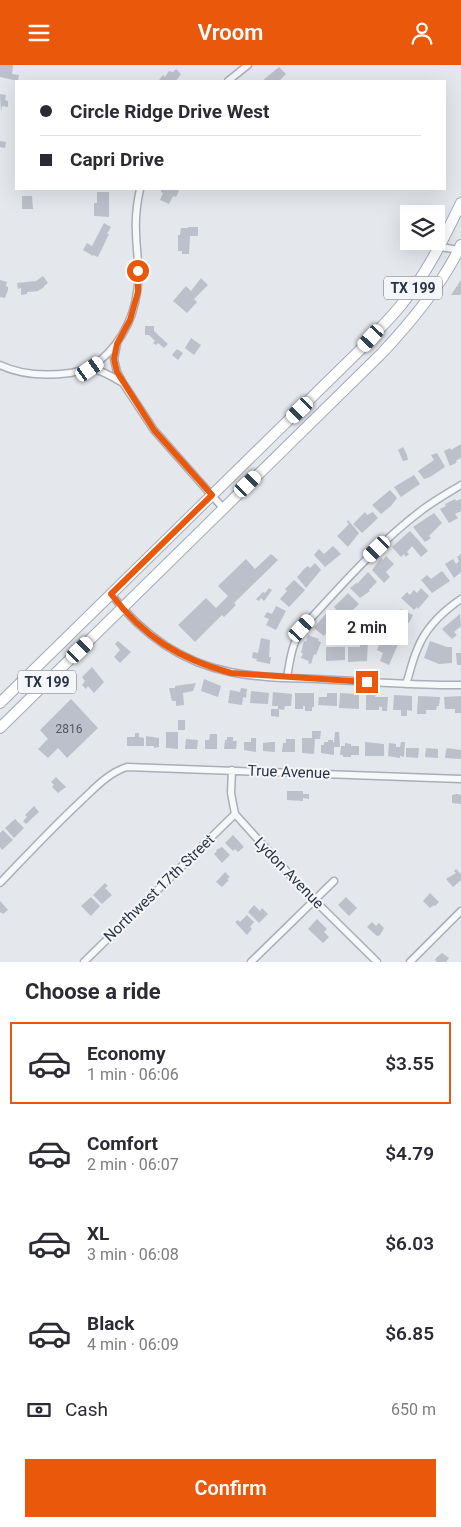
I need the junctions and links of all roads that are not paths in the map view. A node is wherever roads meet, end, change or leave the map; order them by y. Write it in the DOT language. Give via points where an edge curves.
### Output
graph roads {
  1 [pos="248,65"];
  2 [pos="229,80"];
  3 [pos="140,190"];
  4 [pos="461,203"];
  5 [pos="445,237"];
  6 [pos="445,247"];
  7 [pos="460,248"];
  8 [pos="438,250"];
  9 [pos="117,344"];
  10 [pos="0,365"];
  11 [pos="90,369"];
  12 [pos="123,383"];
  13 [pos="461,485"];
  14 [pos="212,495"];
  15 [pos="223,508"];
  16 [pos="111,594"];
  17 [pos="461,599"];
  18 [pos="122,608"];
  19 [pos="287,677"];
  20 [pos="406,684"];
  21 [pos="461,685"];
  22 [pos="0,703"];
  23 [pos="0,728"];
  24 [pos="232,770"];
  25 [pos="461,779"];
  26 [pos="235,814"];
  27 [pos="334,881"];
  28 [pos="0,883"];
  29 [pos="314,900"];
  30 [pos="461,911"];
  31 [pos="84,962"];
  32 [pos="251,962"];
  33 [pos="377,962"];
  34 [pos="410,962"];
  1 -- 2 [label="street"];
  3 -- 9 [label="street" via="136,229 138,292 130,320"];
  4 -- 5 [label="main road, TX 199"];
  6 -- 7 [label="street"];
  7 -- 15 [label="main road, TX 199" via="434,291 398,335"];
  8 -- 14 [label="main road, TX 199" via="402,303 360,350"];
  9 -- 11 [label="street"];
  9 -- 12 [label="street" via="114,359"];
  10 -- 11 [label="street" via="34,374"];
  11 -- 12 [label="street"];
  12 -- 14 [label="street" via="154,430"];
  13 -- 19 [label="street" via="423,509 387,539 302,628 291,651"];
  14 -- 15 [label="street"];
  14 -- 16 [label="main road, TX 199"];
  15 -- 18 [label="main road, TX 199"];
  16 -- 18 [label="street"];
  16 -- 22 [label="main road, TX 199"];
  17 -- 20 [label="street" via="449,607 424,636"];
  18 -- 19 [label="street" via="154,639 196,662 231,673"];
  18 -- 23 [label="main road, TX 199"];
  19 -- 20 [label="street"];
  20 -- 21 [label="street"];
  24 -- 25 [label="street, True Avenue"];
  24 -- 26 [label="street"];
  24 -- 28 [label="street, True Avenue" via="127,767 118,770 65,816"];
  26 -- 29 [label="street, Lydon Avenue"];
  26 -- 31 [label="street, Northwest 17th Street"];
  27 -- 29 [label="street"];
  29 -- 32 [label="street"];
  29 -- 33 [label="street, Lydon Avenue"];
  30 -- 34 [label="street"];
}
